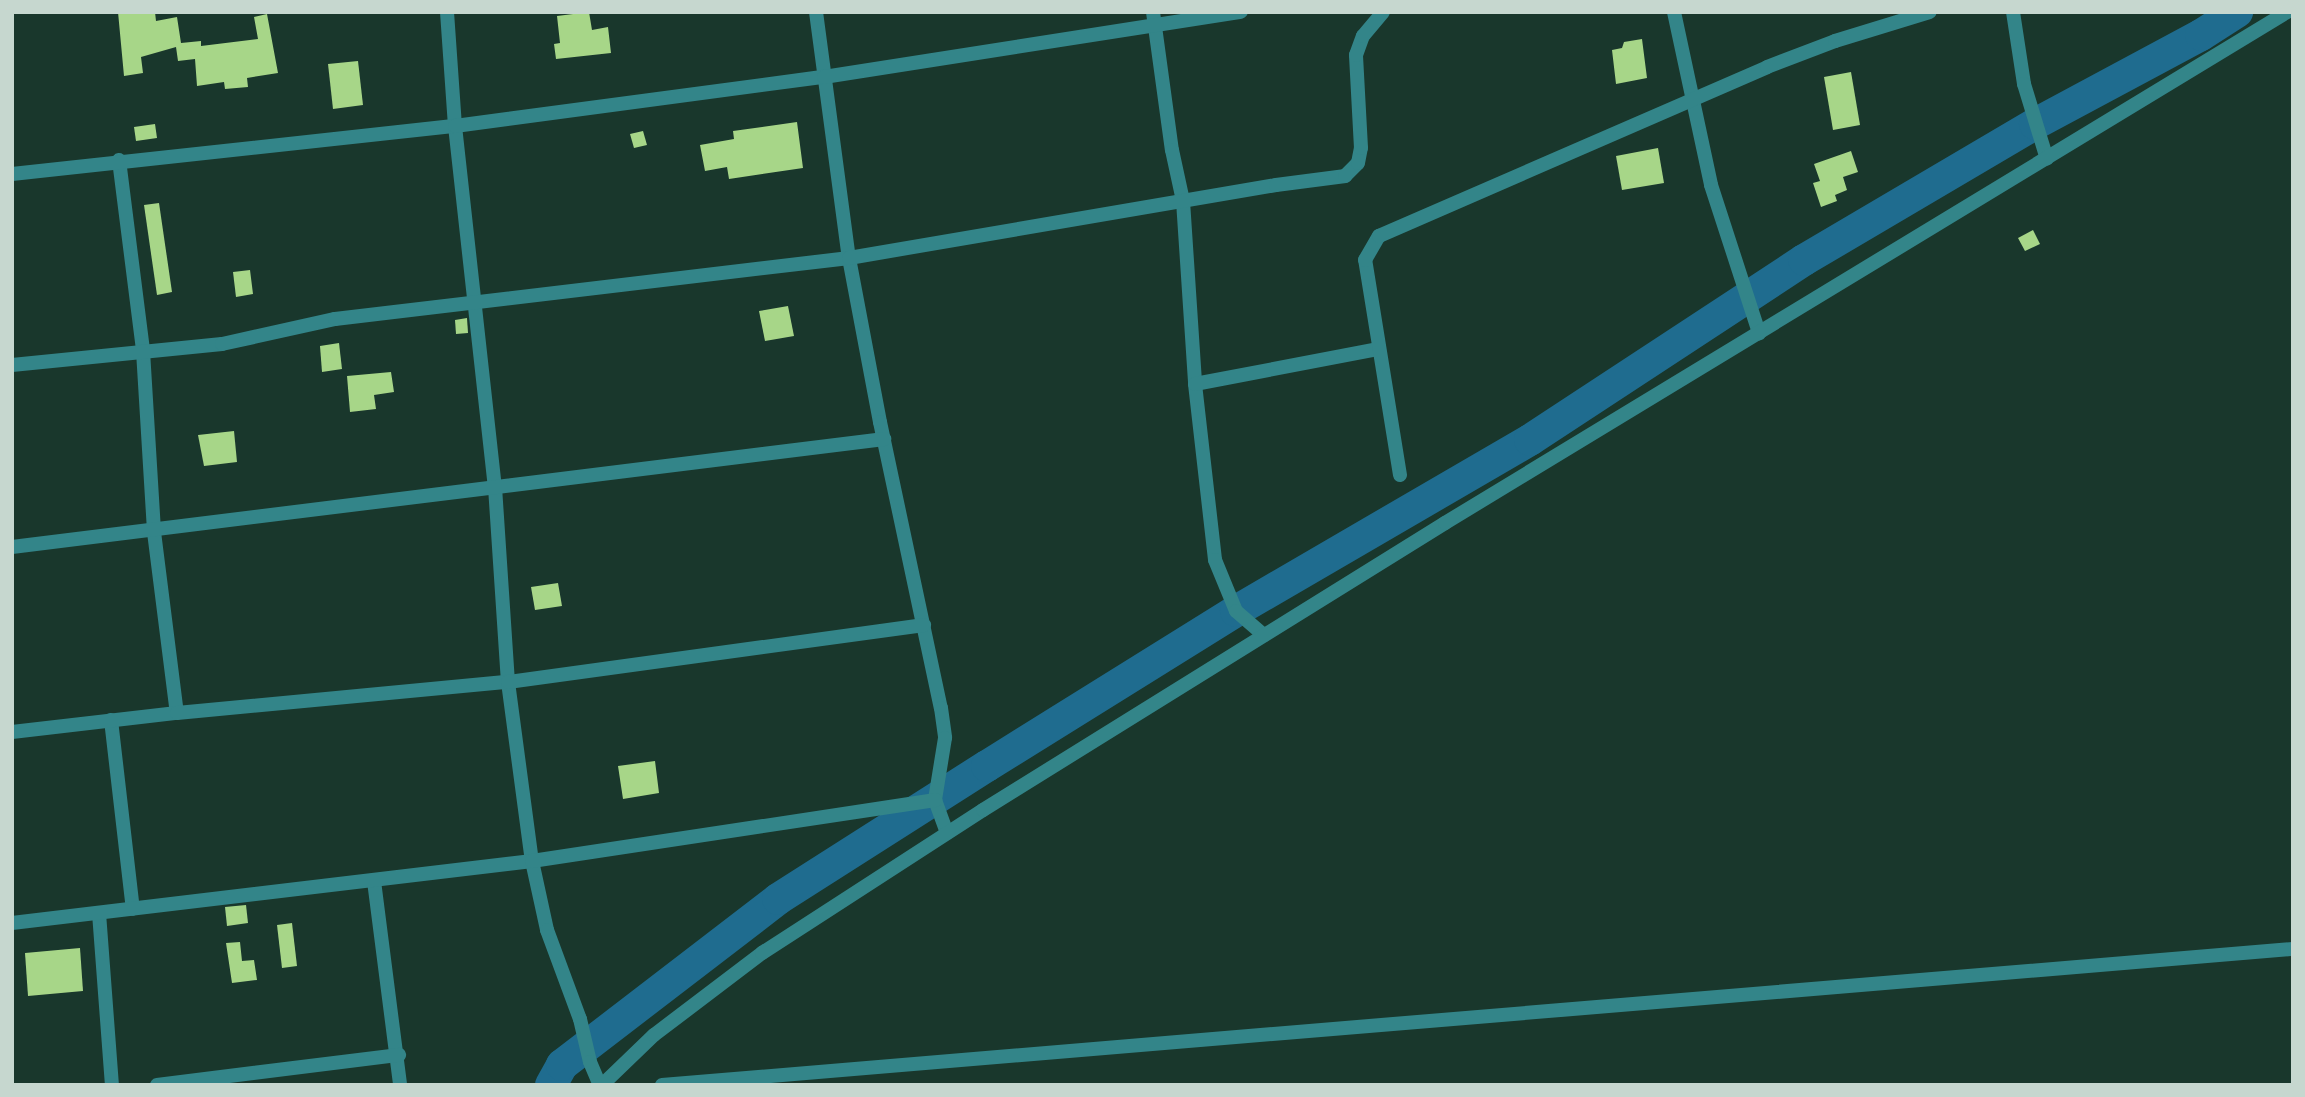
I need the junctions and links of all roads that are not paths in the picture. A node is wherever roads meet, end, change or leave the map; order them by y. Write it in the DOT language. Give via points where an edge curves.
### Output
graph roads {
  1 [pos="447,12"];
  2 [pos="816,12"];
  3 [pos="1153,12"];
  4 [pos="1241,12"];
  5 [pos="1383,12"];
  6 [pos="1674,12"];
  7 [pos="1930,12"];
  8 [pos="2013,12"];
  9 [pos="2287,12"];
  10 [pos="1155,28"];
  11 [pos="824,77"];
  12 [pos="1692,101"];
  13 [pos="455,126"];
  14 [pos="2047,159"];
  15 [pos="119,160"];
  16 [pos="12,174"];
  17 [pos="1184,201"];
  18 [pos="849,258"];
  19 [pos="477,304"];
  20 [pos="1759,333"];
  21 [pos="1379,349"];
  22 [pos="143,351"];
  23 [pos="12,365"];
  24 [pos="1195,384"];
  25 [pos="884,439"];
  26 [pos="1400,475"];
  27 [pos="495,487"];
  28 [pos="154,532"];
  29 [pos="12,547"];
  30 [pos="924,625"];
  31 [pos="1264,635"];
  32 [pos="508,682"];
  33 [pos="177,712"];
  34 [pos="111,720"];
  35 [pos="12,732"];
  36 [pos="935,800"];
  37 [pos="947,833"];
  38 [pos="532,862"];
  39 [pos="374,881"];
  40 [pos="132,909"];
  41 [pos="99,913"];
  42 [pos="12,923"];
  43 [pos="2293,949"];
  44 [pos="399,1055"];
  45 [pos="695,1084"];
  46 [pos="112,1085"];
  47 [pos="157,1085"];
  48 [pos="400,1085"];
  49 [pos="601,1085"];
  50 [pos="662,1085"];
  1 -- 13 [label="street"];
  2 -- 11 [label="street"];
  3 -- 10 [label="street"];
  4 -- 10 [label="street"];
  5 -- 17 [label="street" via="1363,36 1356,55 1362,148 1349,173"];
  6 -- 12 [label="street"];
  7 -- 12 [label="street" via="1835,41"];
  8 -- 14 [label="street" via="2024,84"];
  9 -- 14 [label="street"];
  10 -- 11 [label="street"];
  10 -- 17 [label="street"];
  11 -- 13 [label="street"];
  11 -- 18 [label="street"];
  12 -- 20 [label="street" via="1711,185"];
  12 -- 21 [label="street" via="1379,236 1365,260"];
  13 -- 15 [label="street"];
  13 -- 19 [label="street"];
  14 -- 20 [label="street"];
  15 -- 16 [label="street"];
  15 -- 22 [label="street"];
  17 -- 18 [label="street"];
  17 -- 24 [label="street"];
  18 -- 19 [label="street"];
  18 -- 25 [label="street"];
  19 -- 22 [label="street" via="335,319 251,340"];
  19 -- 27 [label="street"];
  20 -- 31 [label="street"];
  21 -- 24 [label="street"];
  21 -- 26 [label="street"];
  22 -- 23 [label="street"];
  22 -- 28 [label="street"];
  24 -- 31 [label="street" via="1214,560 1236,611"];
  25 -- 27 [label="street"];
  25 -- 30 [label="street"];
  27 -- 28 [label="street"];
  27 -- 32 [label="street"];
  28 -- 29 [label="street"];
  28 -- 33 [label="street"];
  30 -- 32 [label="street"];
  30 -- 36 [label="street" via="945,738"];
  31 -- 37 [label="street"];
  32 -- 33 [label="street"];
  32 -- 38 [label="street"];
  33 -- 34 [label="street"];
  34 -- 35 [label="street"];
  34 -- 40 [label="street"];
  36 -- 37 [label="street"];
  36 -- 38 [label="street"];
  37 -- 49 [label="street" via="762,954 654,1035"];
  38 -- 39 [label="street"];
  38 -- 49 [label="street" via="547,930"];
  39 -- 40 [label="street"];
  39 -- 44 [label="street"];
  40 -- 41 [label="street"];
  41 -- 42 [label="street"];
  41 -- 46 [label="street"];
  43 -- 45 [label="street"];
  44 -- 47 [label="street"];
  44 -- 48 [label="street"];
  45 -- 50 [label="street"];
}
